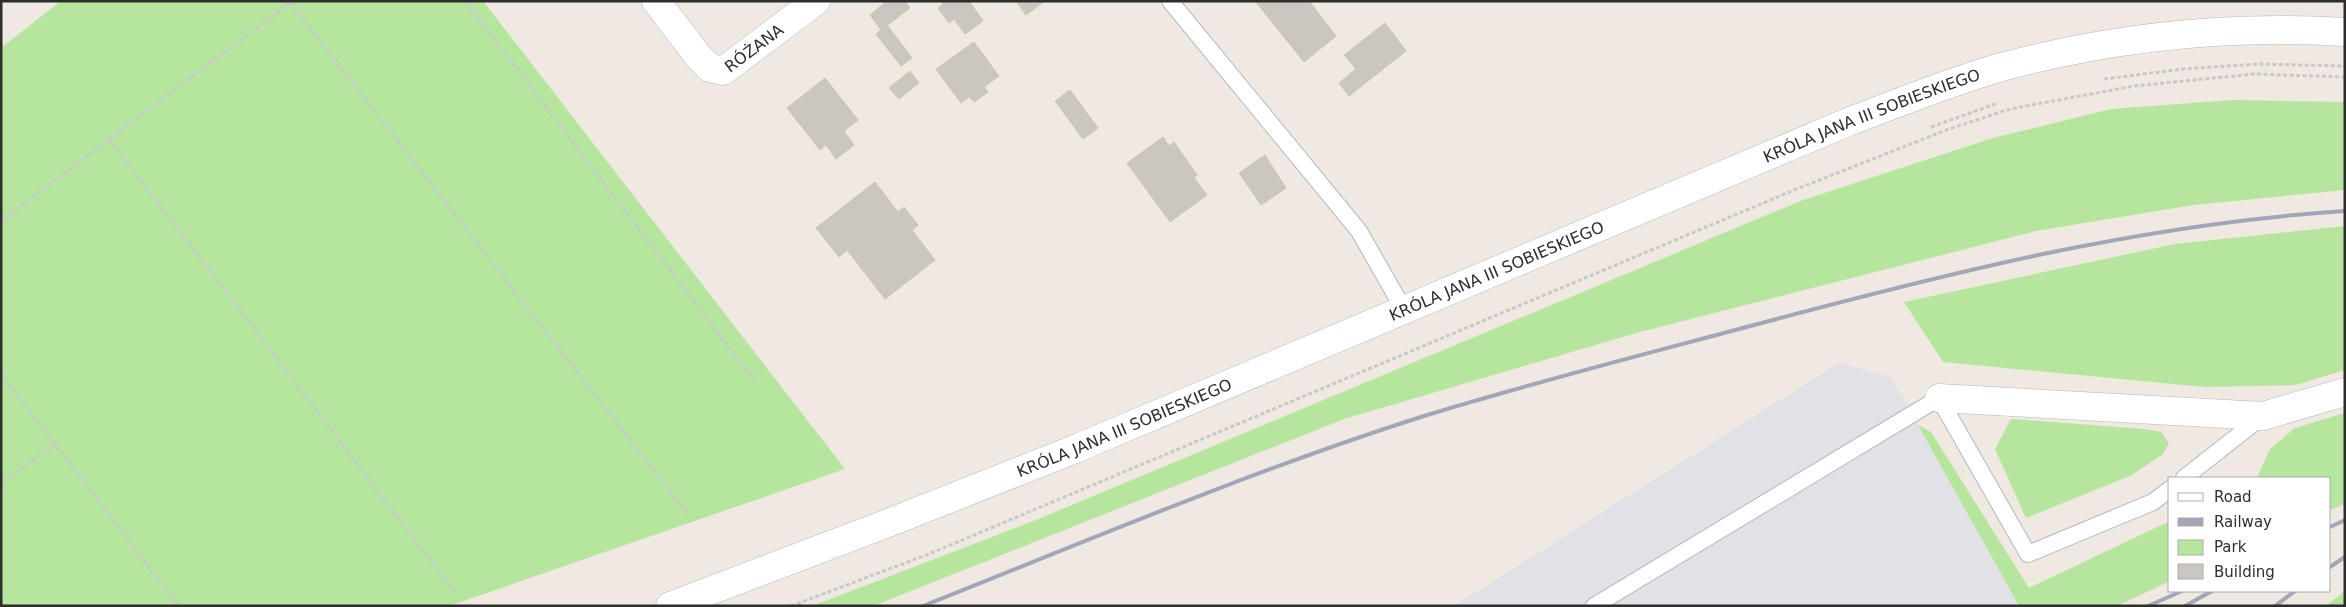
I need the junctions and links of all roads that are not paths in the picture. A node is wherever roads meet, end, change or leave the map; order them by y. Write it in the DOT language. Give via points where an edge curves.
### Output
graph roads {
  1 [pos="656,1"];
  2 [pos="816,1"];
  3 [pos="1170,1"];
  4 [pos="2345,32"];
  5 [pos="1404,310"];
  6 [pos="2345,392"];
  7 [pos="1939,398"];
  8 [pos="2262,416"];
  9 [pos="2185,477"];
  10 [pos="2168,491"];
  11 [pos="670,606"];
  12 [pos="1594,606"];
  1 -- 2 [label="main road, RÓŻANA" via="698,56 710,68 723,70"];
  3 -- 5 [label="lane" via="1359,231"];
  4 -- 5 [label="main road, KRÓLA JANA III SOBIESKIEGO" via="2255,30 2185,34 2083,48 1984,73 1848,122"];
  5 -- 11 [label="main road, KRÓLA JANA III SOBIESKIEGO" via="1075,449"];
  6 -- 8 [label="main road"];
  7 -- 8 [label="main road"];
  7 -- 10 [label="lane" via="2028,554 2153,502"];
  7 -- 12 [label="lane"];
  8 -- 9 [label="lane"];
}
